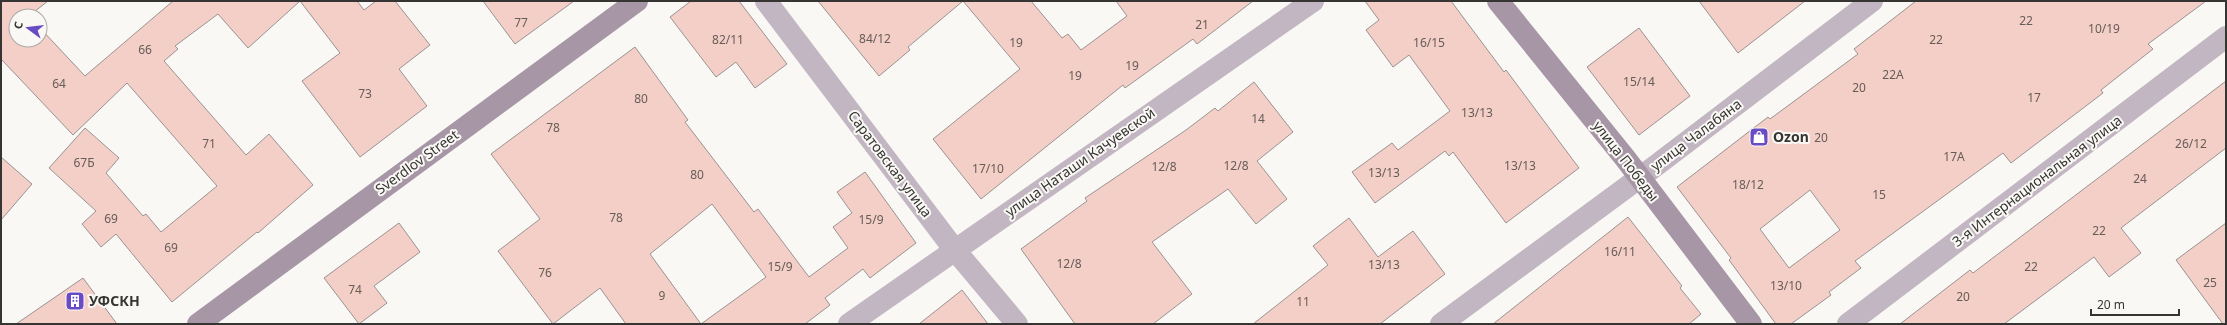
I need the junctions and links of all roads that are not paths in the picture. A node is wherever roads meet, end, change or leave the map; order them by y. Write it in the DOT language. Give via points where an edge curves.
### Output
graph roads {
  1 [pos="637,1"];
  2 [pos="766,1"];
  3 [pos="1313,1"];
  4 [pos="1498,1"];
  5 [pos="1872,1"];
  6 [pos="2226,37"];
  7 [pos="1640,178"];
  8 [pos="954,249"];
  9 [pos="198,324"];
  10 [pos="849,324"];
  11 [pos="1018,324"];
  12 [pos="1441,324"];
  13 [pos="1751,324"];
  14 [pos="1848,324"];
  1 -- 9 [label="main road, Sverdlov Street"];
  2 -- 8 [label="street, Саратовская улица"];
  3 -- 8 [label="street, улица Наташи Качуевской"];
  4 -- 7 [label="main road, улица Победы"];
  5 -- 7 [label="street, улица Чалабяна"];
  6 -- 14 [label="street, 3-я Интернациональная улица"];
  7 -- 12 [label="street, улица Чалабяна"];
  7 -- 13 [label="main road, улица Победы"];
  8 -- 10 [label="street, улица Наташи Качуевской"];
  8 -- 11 [label="street, Саратовская улица"];
}
